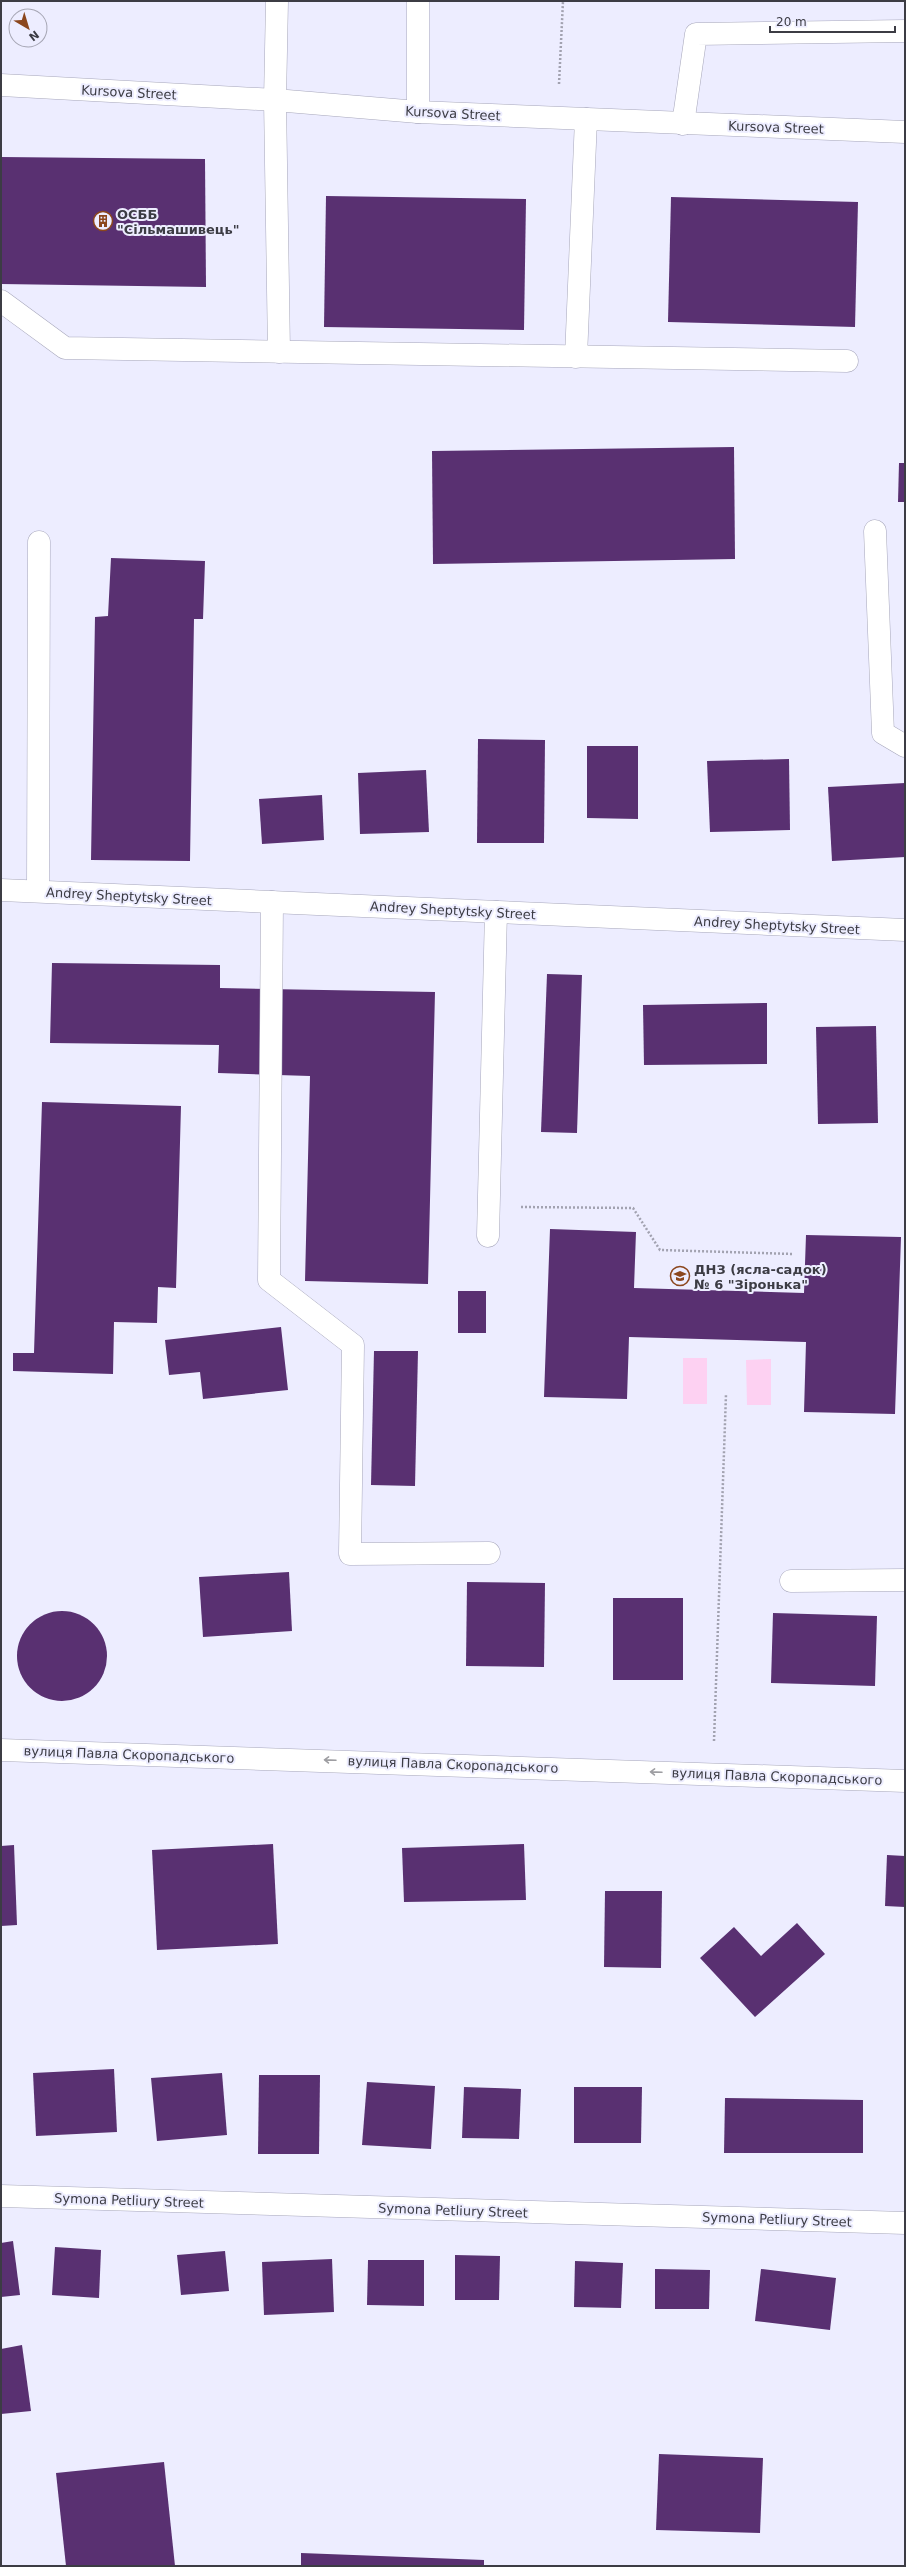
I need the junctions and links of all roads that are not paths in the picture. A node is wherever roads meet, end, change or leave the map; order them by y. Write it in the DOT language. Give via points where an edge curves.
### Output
graph roads {
  1 [pos="277,1"];
  2 [pos="418,1"];
  3 [pos="905,31"];
  4 [pos="1,86"];
  5 [pos="275,100"];
  6 [pos="418,112"];
  7 [pos="586,119"];
  8 [pos="683,124"];
  9 [pos="905,132"];
  10 [pos="1,301"];
  11 [pos="280,352"];
  12 [pos="576,357"];
  13 [pos="847,361"];
  14 [pos="875,531"];
  15 [pos="39,542"];
  16 [pos="905,746"];
  17 [pos="1,890"];
  18 [pos="38,891"];
  19 [pos="272,902"];
  20 [pos="496,912"];
  21 [pos="905,930"];
  22 [pos="488,1236"];
  23 [pos="489,1553"];
  24 [pos="905,1580"];
  25 [pos="791,1581"];
  26 [pos="1,1750"];
  27 [pos="905,1781"];
  28 [pos="1,2196"];
  29 [pos="905,2223"];
  1 -- 5 [label="street"];
  2 -- 6 [label="street"];
  3 -- 8 [label="street" via="696,34"];
  4 -- 5 [label="street, Kursova Street"];
  5 -- 6 [label="street, Kursova Street"];
  5 -- 11 [label="street"];
  6 -- 7 [label="street, Kursova Street"];
  7 -- 8 [label="street, Kursova Street"];
  7 -- 12 [label="street"];
  8 -- 9 [label="street, Kursova Street"];
  10 -- 11 [label="street" via="65,348"];
  11 -- 12 [label="street"];
  12 -- 13 [label="street"];
  14 -- 16 [label="street" via="883,733"];
  15 -- 18 [label="street"];
  17 -- 18 [label="street, Andrey Sheptytsky Street"];
  18 -- 19 [label="street, Andrey Sheptytsky Street"];
  19 -- 20 [label="street, Andrey Sheptytsky Street"];
  19 -- 23 [label="street" via="269,1280 353,1345 350,1554"];
  20 -- 21 [label="street, Andrey Sheptytsky Street"];
  20 -- 22 [label="street"];
  24 -- 25 [label="street"];
  27 -- 26 [label="street, вулиця Павла Скоропадського, one-way"];
  28 -- 29 [label="street, Symona Petliury Street"];
}
